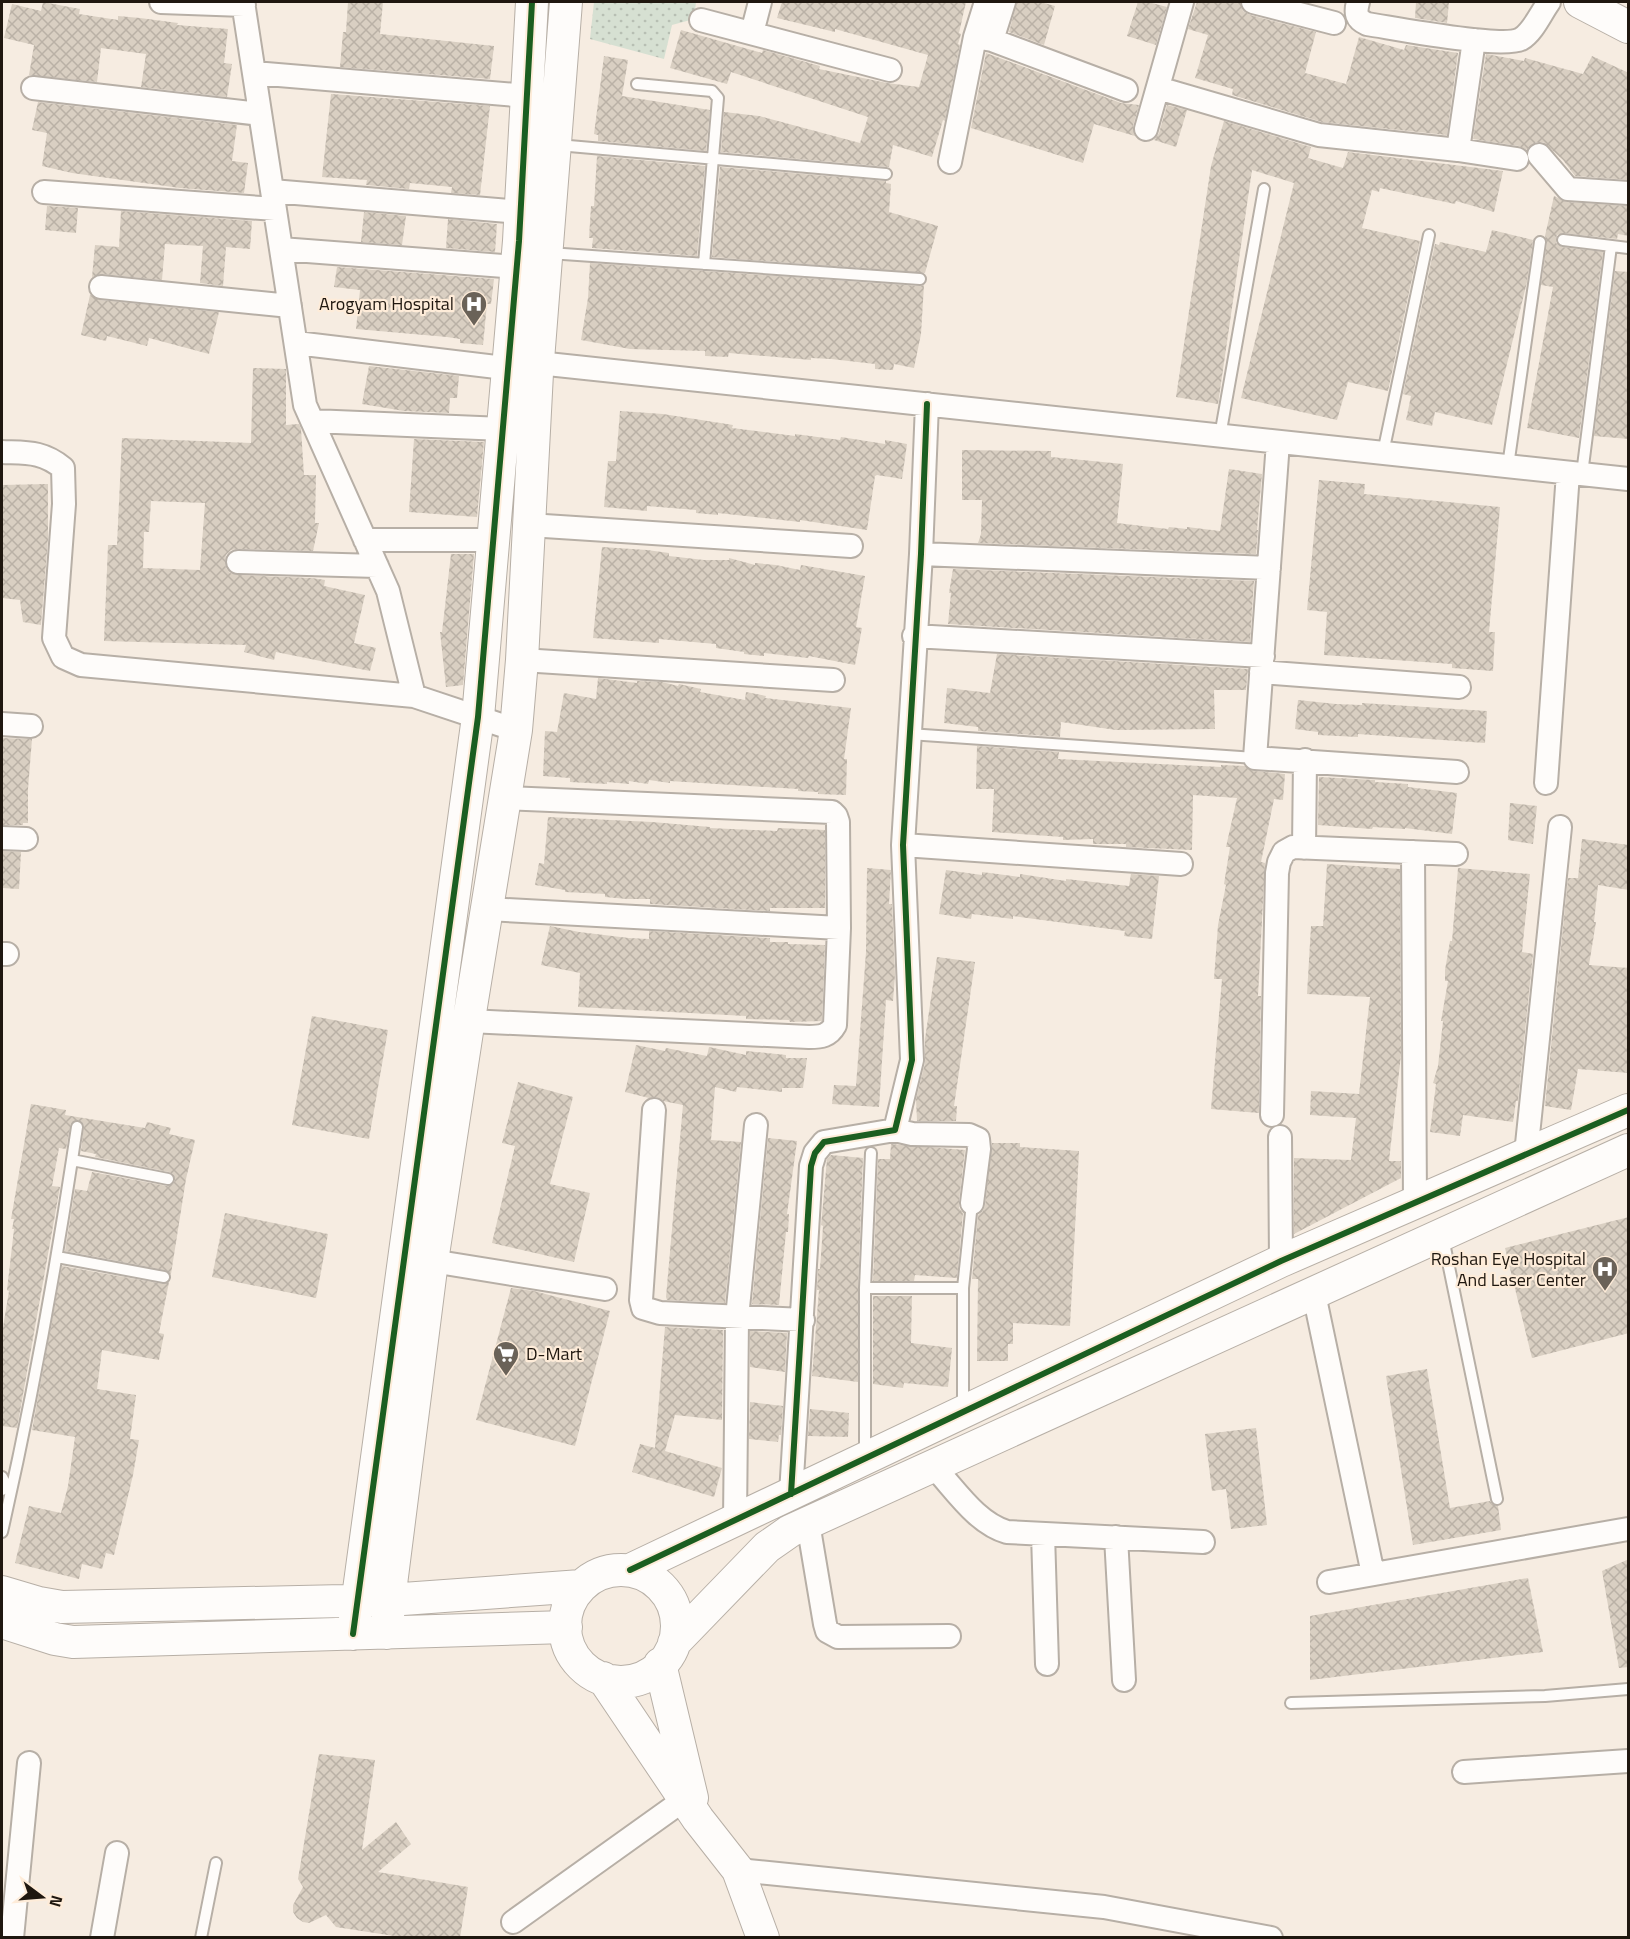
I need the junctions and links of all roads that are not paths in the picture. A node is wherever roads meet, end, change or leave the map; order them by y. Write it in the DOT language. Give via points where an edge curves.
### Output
graph roads {
  1 [pos="161,2"];
  2 [pos="532,2"];
  3 [pos="566,2"];
  4 [pos="760,2"];
  5 [pos="986,2"];
  6 [pos="1004,2"];
  7 [pos="1182,2"];
  8 [pos="1253,2"];
  9 [pos="1358,2"];
  10 [pos="1549,2"];
  11 [pos="1580,2"];
  12 [pos="244,3"];
  13 [pos="701,20"];
  14 [pos="1334,23"];
  15 [pos="1629,27"];
  16 [pos="752,33"];
  17 [pos="984,39"];
  18 [pos="1474,40"];
  19 [pos="890,70"];
  20 [pos="254,73"];
  21 [pos="637,84"];
  22 [pos="33,88"];
  23 [pos="1158,88"];
  24 [pos="1126,90"];
  25 [pos="527,96"];
  26 [pos="260,114"];
  27 [pos="1146,129"];
  28 [pos="555,145"];
  29 [pos="1458,150"];
  30 [pos="712,159"];
  31 [pos="950,162"];
  32 [pos="886,174"];
  33 [pos="1264,189"];
  34 [pos="44,192"];
  35 [pos="1629,193"];
  36 [pos="273,200"];
  37 [pos="520,212"];
  38 [pos="1429,235"];
  39 [pos="1563,240"];
  40 [pos="1540,242"];
  41 [pos="1611,246"];
  42 [pos="1629,248"];
  43 [pos="281,249"];
  44 [pos="546,253"];
  45 [pos="704,264"];
  46 [pos="517,267"];
  47 [pos="920,279"];
  48 [pos="100,287"];
  49 [pos="290,306"];
  50 [pos="296,343"];
  51 [pos="528,368"];
  52 [pos="927,404"];
  53 [pos="312,421"];
  54 [pos="503,429"];
  55 [pos="1220,436"];
  56 [pos="1278,442"];
  57 [pos="2,452"];
  58 [pos="1383,453"];
  59 [pos="1508,466"];
  60 [pos="1575,474"];
  61 [pos="1629,480"];
  62 [pos="529,525"];
  63 [pos="365,540"];
  64 [pos="493,540"];
  65 [pos="851,546"];
  66 [pos="921,554"];
  67 [pos="238,562"];
  68 [pos="377,566"];
  69 [pos="1269,568"];
  70 [pos="914,636"];
  71 [pos="522,660"];
  72 [pos="1262,664"];
  73 [pos="833,680"];
  74 [pos="1459,687"];
  75 [pos="414,696"];
  76 [pos="478,717"];
  77 [pos="2,724"];
  78 [pos="31,726"];
  79 [pos="516,730"];
  80 [pos="909,734"];
  81 [pos="1255,758"];
  82 [pos="1305,760"];
  83 [pos="1457,772"];
  84 [pos="1546,783"];
  85 [pos="505,798"];
  86 [pos="1560,827"];
  87 [pos="2,838"];
  88 [pos="26,839"];
  89 [pos="903,845"];
  90 [pos="1304,848"];
  91 [pos="1413,852"];
  92 [pos="1456,854"];
  93 [pos="1181,864"];
  94 [pos="487,909"];
  95 [pos="839,928"];
  96 [pos="469,1021"];
  97 [pos="654,1110"];
  98 [pos="1629,1110"];
  99 [pos="1272,1115"];
  100 [pos="756,1125"];
  101 [pos="77,1127"];
  102 [pos="895,1130"];
  103 [pos="1280,1137"];
  104 [pos="1629,1150"];
  105 [pos="871,1153"];
  106 [pos="1526,1154"];
  107 [pos="72,1160"];
  108 [pos="168,1179"];
  109 [pos="972,1203"];
  110 [pos="1415,1203"];
  111 [pos="1443,1235"];
  112 [pos="57,1257"];
  113 [pos="432,1261"];
  114 [pos="1281,1261"];
  115 [pos="164,1277"];
  116 [pos="865,1288"];
  117 [pos="963,1288"];
  118 [pos="605,1289"];
  119 [pos="1314,1294"];
  120 [pos="737,1317"];
  121 [pos="802,1320"];
  122 [pos="963,1413"];
  123 [pos="865,1460"];
  124 [pos="933,1466"];
  125 [pos="2,1477"];
  126 [pos="2,1490"];
  127 [pos="790,1494"];
  128 [pos="1497,1499"];
  129 [pos="735,1521"];
  130 [pos="808,1523"];
  131 [pos="1629,1529"];
  132 [pos="2,1533"];
  133 [pos="1043,1533"];
  134 [pos="1116,1537"];
  135 [pos="1203,1542"];
  136 [pos="630,1570"];
  137 [pos="1373,1574"];
  138 [pos="1329,1582"];
  139 [pos="581,1586"];
  140 [pos="2,1592"];
  141 [pos="389,1600"];
  142 [pos="356,1601"];
  143 [pos="2,1622"];
  144 [pos="566,1627"];
  145 [pos="387,1633"];
  146 [pos="353,1634"];
  147 [pos="949,1636"];
  148 [pos="667,1654"];
  149 [pos="1047,1664"];
  150 [pos="603,1678"];
  151 [pos="1124,1680"];
  152 [pos="1629,1689"];
  153 [pos="1291,1703"];
  154 [pos="1629,1761"];
  155 [pos="29,1763"];
  156 [pos="1464,1772"];
  157 [pos="691,1809"];
  158 [pos="117,1853"];
  159 [pos="216,1863"];
  160 [pos="738,1869"];
  161 [pos="513,1922"];
  162 [pos="12,1938"];
  163 [pos="102,1938"];
  164 [pos="201,1938"];
  165 [pos="764,1938"];
  166 [pos="1271,1938"];
  1 -- 12 [label="street"];
  2 -- 25 [label="street"];
  3 -- 28 [label="street"];
  4 -- 16 [label="street"];
  5 -- 17 [label="street"];
  6 -- 17 [label="street"];
  7 -- 23 [label="street"];
  8 -- 14 [label="street"];
  9 -- 18 [label="street" via="1356,16 1367,24"];
  10 -- 18 [label="street" via="1521,39"];
  11 -- 15 [label="street"];
  12 -- 20 [label="street"];
  13 -- 16 [label="street"];
  16 -- 19 [label="street"];
  17 -- 24 [label="street"];
  17 -- 31 [label="street"];
  18 -- 29 [label="street"];
  20 -- 25 [label="street"];
  20 -- 26 [label="street"];
  21 -- 30 [label="lane" via="712,91 718,99"];
  22 -- 26 [label="street"];
  23 -- 27 [label="street"];
  23 -- 29 [label="street" via="1319,135"];
  25 -- 37 [label="street"];
  26 -- 36 [label="street"];
  28 -- 30 [label="lane"];
  28 -- 44 [label="street"];
  29 -- 35 [label="street" via="1528,157 1568,189"];
  30 -- 32 [label="lane"];
  30 -- 45 [label="lane"];
  33 -- 55 [label="lane"];
  34 -- 36 [label="street"];
  36 -- 37 [label="street"];
  36 -- 43 [label="street"];
  37 -- 46 [label="street"];
  38 -- 58 [label="lane"];
  39 -- 41 [label="lane"];
  40 -- 59 [label="lane"];
  41 -- 42 [label="lane"];
  41 -- 60 [label="lane"];
  43 -- 46 [label="street"];
  43 -- 49 [label="street"];
  44 -- 45 [label="lane"];
  44 -- 51 [label="street"];
  45 -- 47 [label="lane"];
  46 -- 51 [label="street"];
  48 -- 49 [label="street"];
  49 -- 50 [label="street"];
  50 -- 51 [label="street"];
  50 -- 53 [label="street" via="305,405"];
  51 -- 52 [label="street"];
  51 -- 54 [label="street"];
  51 -- 62 [label="street"];
  52 -- 55 [label="street"];
  52 -- 66 [label="street"];
  53 -- 54 [label="street"];
  53 -- 63 [label="street"];
  54 -- 64 [label="street"];
  55 -- 56 [label="street"];
  56 -- 58 [label="street"];
  56 -- 69 [label="street"];
  57 -- 75 [label="street" via="51,458 63,468 54,638 63,657 81,665"];
  58 -- 59 [label="street"];
  59 -- 60 [label="street"];
  60 -- 61 [label="street"];
  60 -- 84 [label="street"];
  62 -- 65 [label="street"];
  62 -- 71 [label="street"];
  63 -- 64 [label="street"];
  63 -- 68 [label="street"];
  64 -- 76 [label="street"];
  66 -- 69 [label="street"];
  66 -- 70 [label="street"];
  67 -- 68 [label="street"];
  68 -- 75 [label="street" via="388,591"];
  69 -- 72 [label="street"];
  70 -- 72 [label="street"];
  70 -- 80 [label="street"];
  71 -- 73 [label="street"];
  71 -- 79 [label="street"];
  72 -- 74 [label="street"];
  72 -- 81 [label="street"];
  75 -- 76 [label="street"];
  76 -- 79 [label="street"];
  76 -- 142 [label="street"];
  77 -- 78 [label="street"];
  79 -- 85 [label="street"];
  80 -- 81 [label="lane"];
  80 -- 89 [label="street"];
  81 -- 82 [label="street"];
  82 -- 83 [label="street"];
  82 -- 90 [label="street"];
  85 -- 94 [label="street"];
  85 -- 95 [label="street" via="832,812 838,822"];
  86 -- 106 [label="street"];
  87 -- 88 [label="street"];
  89 -- 93 [label="street"];
  89 -- 102 [label="street" via="912,1060"];
  90 -- 91 [label="street"];
  90 -- 99 [label="street" via="1293,847 1284,852 1279,862"];
  91 -- 92 [label="street"];
  91 -- 110 [label="street"];
  94 -- 95 [label="street"];
  94 -- 96 [label="street"];
  95 -- 96 [label="street" via="835,1025 821,1037"];
  96 -- 113 [label="street"];
  97 -- 120 [label="street" via="643,1308 660,1313"];
  98 -- 106 [label="street"];
  100 -- 120 [label="street"];
  101 -- 107 [label="lane"];
  102 -- 109 [label="street" via="978,1139"];
  102 -- 121 [label="street" via="824,1142 815,1153 809,1191"];
  103 -- 114 [label="street"];
  104 -- 111 [label="street"];
  105 -- 116 [label="lane"];
  106 -- 110 [label="street"];
  107 -- 108 [label="lane"];
  107 -- 112 [label="lane"];
  109 -- 117 [label="lane"];
  110 -- 114 [label="street"];
  111 -- 119 [label="street"];
  111 -- 128 [label="lane"];
  112 -- 115 [label="lane"];
  112 -- 132 [label="lane"];
  113 -- 118 [label="street"];
  113 -- 141 [label="street"];
  114 -- 122 [label="street"];
  116 -- 117 [label="lane"];
  116 -- 123 [label="lane"];
  117 -- 122 [label="lane"];
  119 -- 124 [label="street"];
  119 -- 137 [label="street"];
  120 -- 121 [label="street"];
  120 -- 129 [label="street"];
  121 -- 127 [label="street"];
  122 -- 123 [label="street"];
  123 -- 127 [label="street"];
  124 -- 130 [label="street"];
  124 -- 133 [label="street" via="995,1528"];
  125 -- 126 [label="lane"];
  127 -- 129 [label="street"];
  129 -- 136 [label="street"];
  130 -- 147 [label="street" via="827,1631 838,1637"];
  130 -- 148 [label="street" via="767,1547"];
  131 -- 137 [label="street"];
  133 -- 134 [label="street"];
  133 -- 149 [label="street"];
  134 -- 135 [label="street"];
  134 -- 151 [label="street"];
  136 -- 139 [label="street" via="596,1575"];
  136 -- 148 [label="street" via="648,1576 673,1605 676,1624"];
  137 -- 138 [label="street"];
  139 -- 141 [label="street"];
  139 -- 144 [label="street" via="571,1600"];
  140 -- 142 [label="street" via="62,1607"];
  141 -- 142 [label="street"];
  141 -- 145 [label="street"];
  142 -- 146 [label="street"];
  143 -- 146 [label="street" via="73,1642"];
  144 -- 145 [label="street"];
  144 -- 150 [label="street" via="571,1652 582,1666"];
  145 -- 146 [label="street"];
  148 -- 150 [label="street" via="651,1673 633,1680 614,1682"];
  148 -- 157 [label="street"];
  150 -- 157 [label="street"];
  152 -- 153 [label="lane" via="1545,1696"];
  154 -- 156 [label="street"];
  155 -- 162 [label="street"];
  157 -- 160 [label="street"];
  157 -- 161 [label="street"];
  158 -- 163 [label="street"];
  159 -- 164 [label="lane"];
  160 -- 165 [label="street"];
  160 -- 166 [label="street" via="1104,1907"];
}
